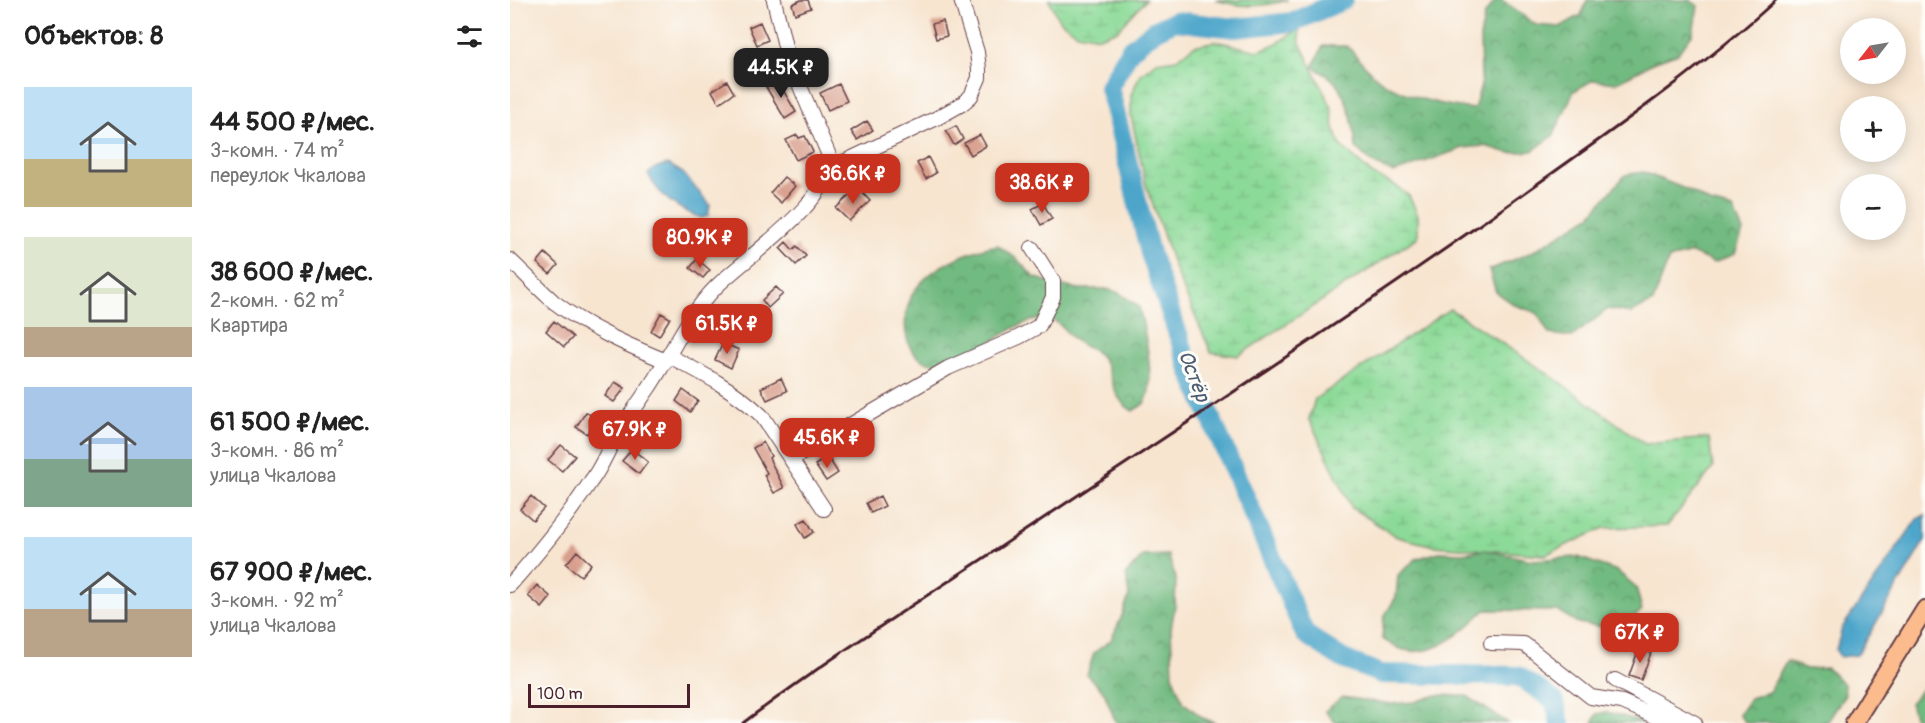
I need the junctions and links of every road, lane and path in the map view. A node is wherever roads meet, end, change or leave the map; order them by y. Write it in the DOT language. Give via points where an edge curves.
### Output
graph roads {
  1 [pos="774,0"];
  2 [pos="961,0"];
  3 [pos="831,168"];
  4 [pos="1032,248"];
  5 [pos="510,260"];
  6 [pos="667,359"];
  7 [pos="792,459"];
  8 [pos="824,509"];
  9 [pos="510,585"];
  10 [pos="1925,609"];
  11 [pos="1491,643"];
  12 [pos="1615,680"];
  13 [pos="1681,716"];
  14 [pos="1695,723"];
  15 [pos="1854,723"];
  1 -- 3 [label="street" via="787,55 825,143"];
  2 -- 3 [label="street" via="979,69 971,96 945,114"];
  3 -- 6 [label="street" via="803,210 700,304"];
  4 -- 7 [label="street" via="1053,281 1053,297 1039,326 948,368"];
  5 -- 6 [label="street" via="574,316 630,346"];
  6 -- 7 [label="street" via="705,375 748,403"];
  6 -- 9 [label="street" via="592,480"];
  7 -- 8 [label="street"];
  10 -- 15 [label="main road"];
  11 -- 13 [label="street" via="1524,644 1591,698 1622,702 1659,718"];
  12 -- 13 [label="street"];
  13 -- 14 [label="street"];
}
